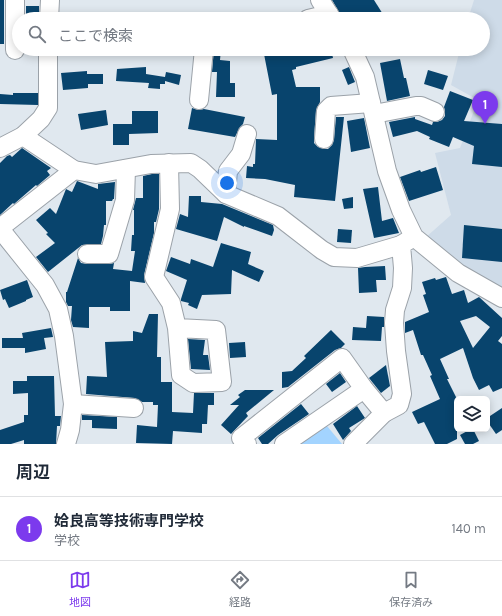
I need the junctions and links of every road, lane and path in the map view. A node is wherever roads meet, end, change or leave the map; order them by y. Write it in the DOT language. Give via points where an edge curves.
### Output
graph roads {
  1 [pos="15,0"];
  2 [pos="50,0"];
  3 [pos="15,12"];
  4 [pos="49,12"];
  5 [pos="48,56"];
  6 [pos="203,56"];
  7 [pos="356,56"];
  8 [pos="200,100"];
  9 [pos="372,108"];
  10 [pos="435,112"];
  11 [pos="247,134"];
  12 [pos="24,136"];
  13 [pos="324,139"];
  14 [pos="0,148"];
  15 [pos="169,163"];
  16 [pos="126,169"];
  17 [pos="74,170"];
  18 [pos="226,194"];
  19 [pos="0,228"];
  20 [pos="407,241"];
  21 [pos="87,254"];
  22 [pos="502,298"];
  23 [pos="177,328"];
  24 [pos="364,389"];
  25 [pos="73,404"];
  26 [pos="134,408"];
  27 [pos="384,413"];
  28 [pos="66,444"];
  29 [pos="247,444"];
  30 [pos="284,444"];
  31 [pos="354,444"];
  1 -- 3 [label="street"];
  2 -- 4 [label="street"];
  5 -- 12 [label="street" via="48,108"];
  6 -- 8 [label="street"];
  7 -- 9 [label="street" via="366,77"];
  9 -- 10 [label="street" via="421,106"];
  9 -- 13 [label="street" via="331,106 326,111"];
  9 -- 20 [label="street" via="387,172 401,210"];
  11 -- 18 [label="street" via="241,154 228,171"];
  12 -- 14 [label="street"];
  12 -- 17 [label="street"];
  15 -- 16 [label="street"];
  15 -- 18 [label="street" via="191,163 200,168"];
  15 -- 23 [label="street" via="170,208 154,277 171,303"];
  16 -- 17 [label="street" via="96,174"];
  16 -- 21 [label="street" via="125,200 109,254"];
  17 -- 19 [label="street"];
  18 -- 20 [label="street" via="278,216 334,257 356,258"];
  19 -- 25 [label="street" via="45,285 58,309"];
  20 -- 22 [label="street"];
  20 -- 27 [label="street" via="402,288 394,323 402,394 399,405"];
  24 -- 27 [label="street"];
  24 -- 29 [label="street" via="342,358 242,438"];
  24 -- 30 [label="street"];
  25 -- 26 [label="street"];
  25 -- 28 [label="street"];
  27 -- 31 [label="street"];
}
